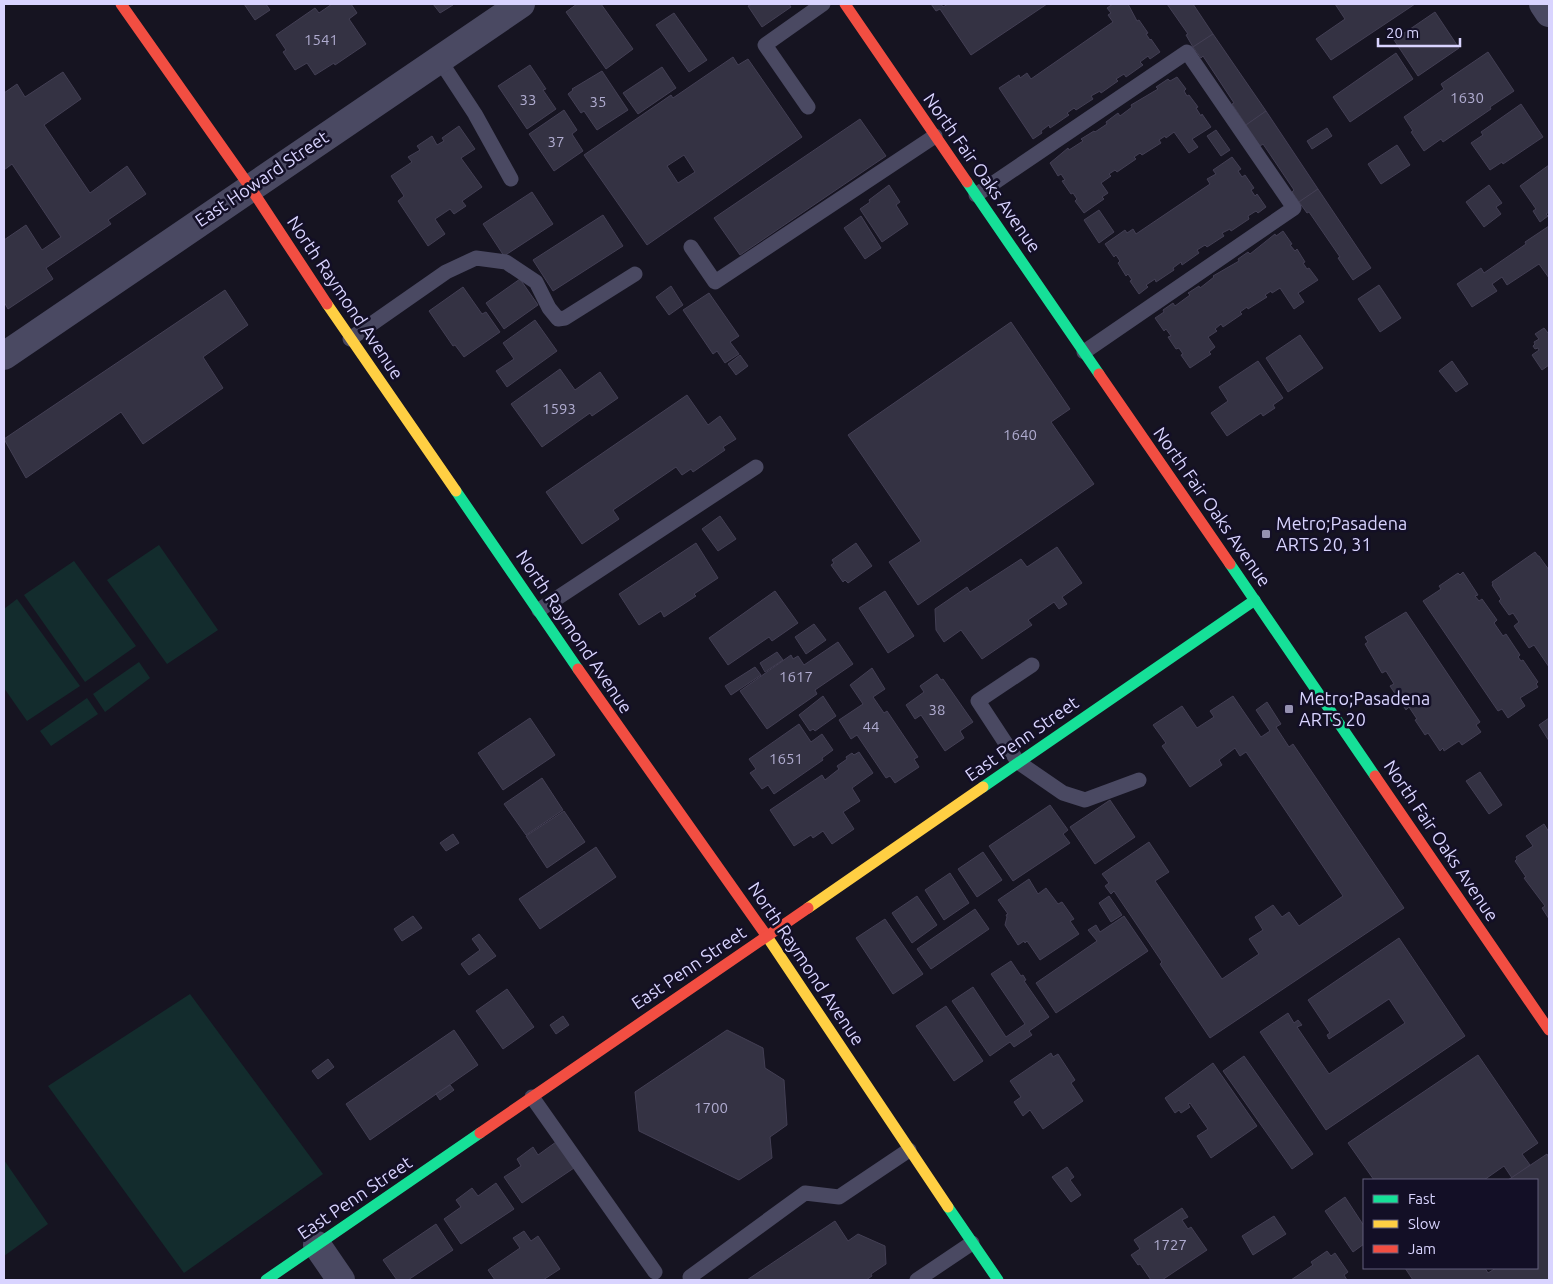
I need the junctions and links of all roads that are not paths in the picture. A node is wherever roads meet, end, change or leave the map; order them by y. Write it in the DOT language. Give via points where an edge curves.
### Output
graph roads {
  1 [pos="121,4"];
  2 [pos="521,4"];
  3 [pos="823,4"];
  4 [pos="845,4"];
  5 [pos="1543,4"];
  6 [pos="1549,13"];
  7 [pos="439,59"];
  8 [pos="808,107"];
  9 [pos="935,136"];
  10 [pos="511,179"];
  11 [pos="250,187"];
  12 [pos="976,195"];
  13 [pos="691,247"];
  14 [pos="635,274"];
  15 [pos="350,339"];
  16 [pos="1084,352"];
  17 [pos="4,356"];
  18 [pos="756,467"];
  19 [pos="1254,600"];
  20 [pos="539,610"];
  21 [pos="1032,665"];
  22 [pos="1018,762"];
  23 [pos="1139,780"];
  24 [pos="767,936"];
  25 [pos="1549,1030"];
  26 [pos="532,1097"];
  27 [pos="909,1150"];
  28 [pos="972,1243"];
  29 [pos="317,1245"];
  30 [pos="655,1272"];
  31 [pos="266,1280"];
  32 [pos="341,1280"];
  33 [pos="692,1280"];
  34 [pos="917,1280"];
  35 [pos="998,1280"];
  1 -- 11 [label="street, North Raymond Avenue"];
  2 -- 7 [label="street, East Howard Street"];
  3 -- 8 [label="lane" via="765,45"];
  4 -- 9 [label="street, North Fair Oaks Avenue"];
  5 -- 6 [label="street"];
  7 -- 10 [label="lane"];
  7 -- 11 [label="street, East Howard Street"];
  9 -- 12 [label="street, North Fair Oaks Avenue"];
  9 -- 13 [label="lane" via="715,282"];
  11 -- 15 [label="street, North Raymond Avenue"];
  11 -- 17 [label="street, East Howard Street"];
  12 -- 16 [label="street, North Fair Oaks Avenue"];
  12 -- 16 [label="lane" via="1187,52 1294,208"];
  14 -- 15 [label="lane" via="565,318 558,319 536,282 506,262 476,258 446,272"];
  15 -- 20 [label="street, North Raymond Avenue"];
  16 -- 19 [label="street, North Fair Oaks Avenue"];
  18 -- 20 [label="lane"];
  19 -- 22 [label="street, East Penn Street"];
  19 -- 25 [label="street, North Fair Oaks Avenue"];
  20 -- 24 [label="street, North Raymond Avenue" via="584,679"];
  21 -- 22 [label="lane" via="978,701"];
  22 -- 23 [label="lane" via="1063,793 1085,800"];
  22 -- 24 [label="street, East Penn Street"];
  24 -- 26 [label="street, East Penn Street"];
  24 -- 27 [label="street, North Raymond Avenue"];
  26 -- 29 [label="street, East Penn Street"];
  26 -- 30 [label="lane"];
  27 -- 28 [label="street, North Raymond Avenue"];
  27 -- 33 [label="lane" via="839,1197 805,1193 690,1277"];
  28 -- 34 [label="lane"];
  28 -- 35 [label="street, North Raymond Avenue"];
  29 -- 31 [label="street, East Penn Street"];
  29 -- 32 [label="street"];
}
